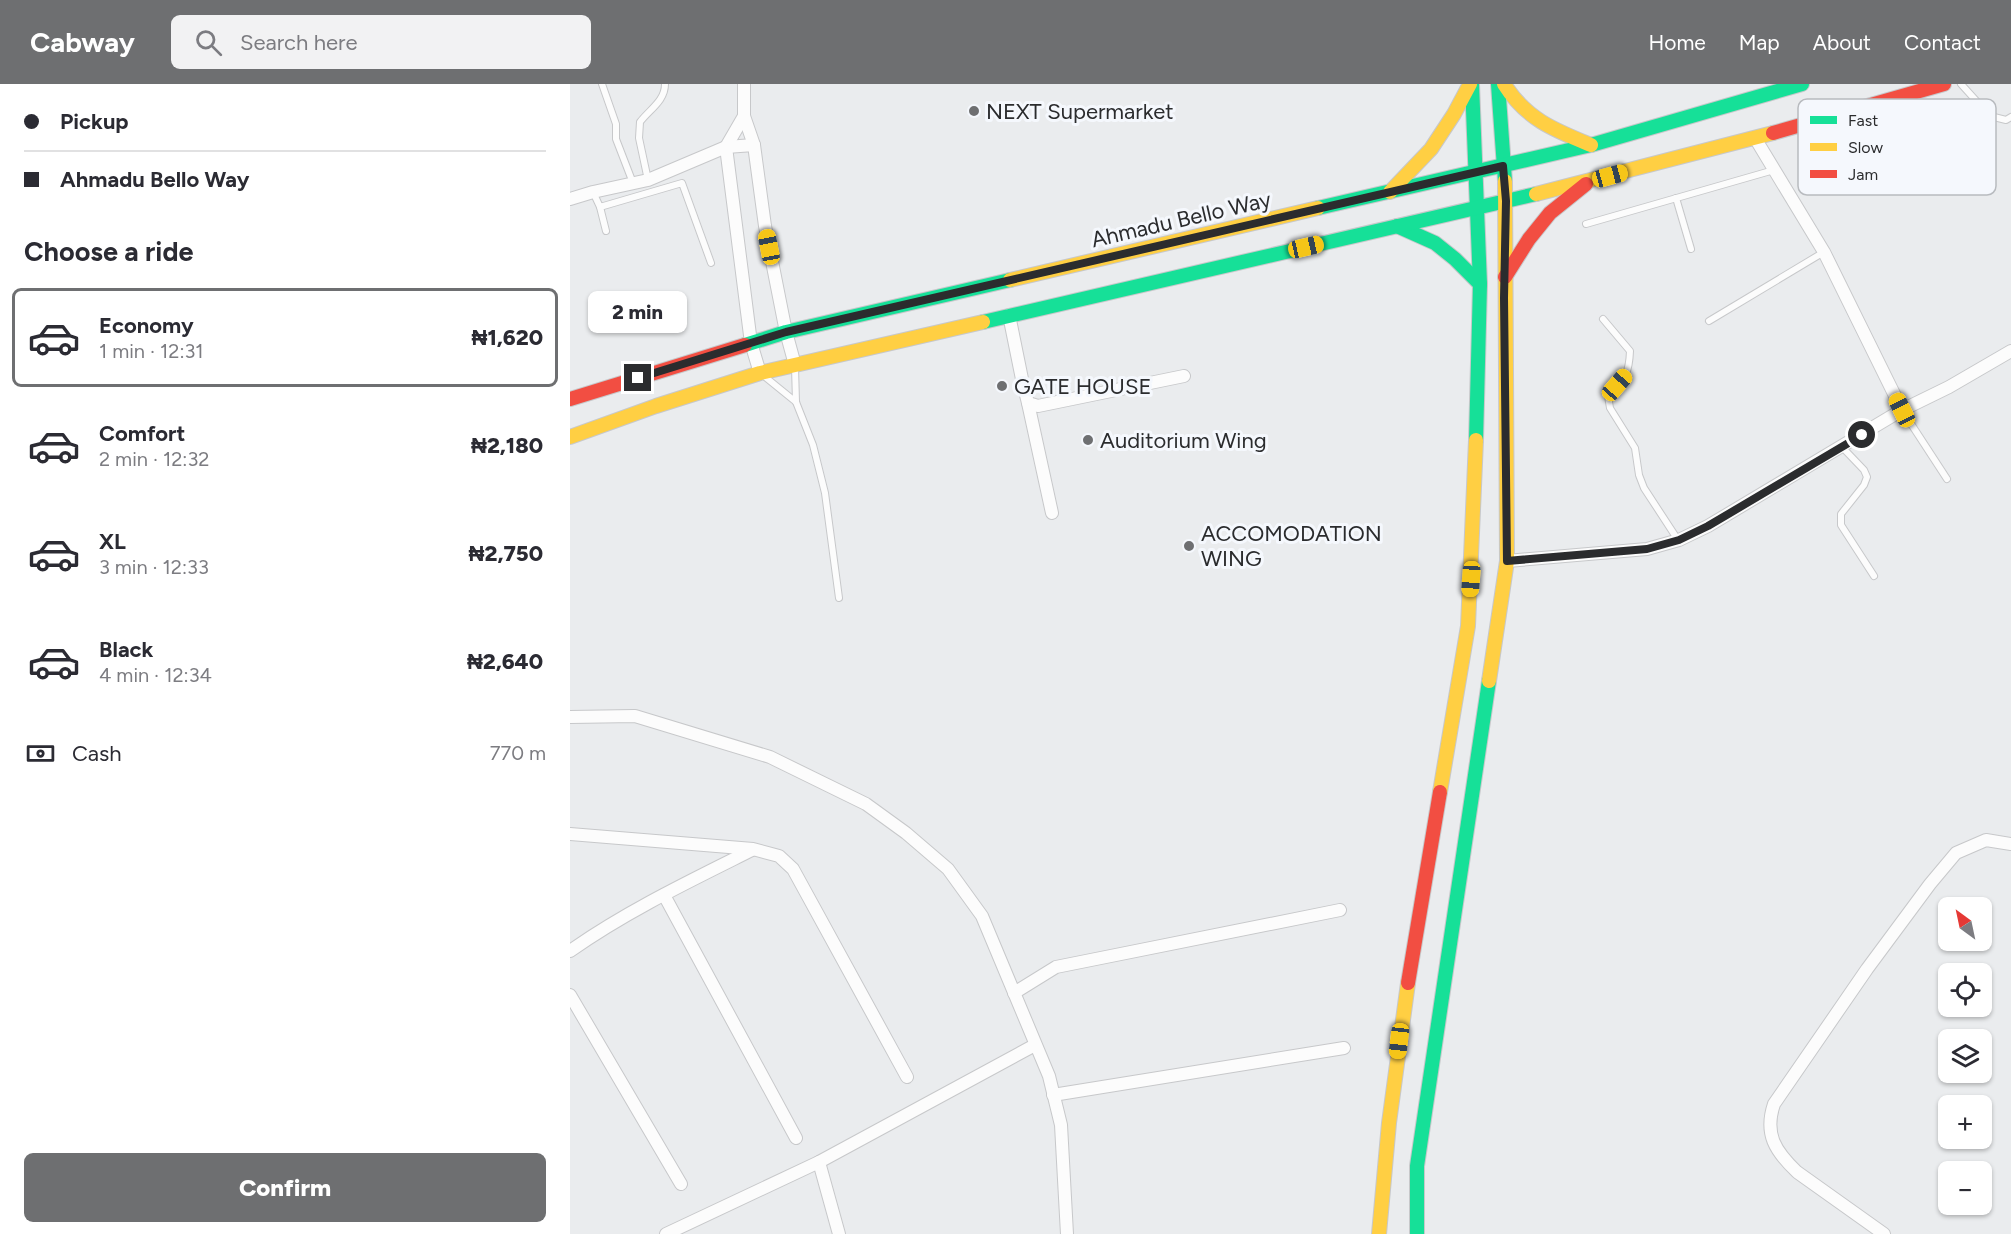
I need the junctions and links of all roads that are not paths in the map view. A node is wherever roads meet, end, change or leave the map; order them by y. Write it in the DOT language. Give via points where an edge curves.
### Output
graph roads {
  1 [pos="602,84"];
  2 [pos="664,84"];
  3 [pos="744,84"];
  4 [pos="1471,84"];
  5 [pos="1498,84"];
  6 [pos="1504,84"];
  7 [pos="1802,84"];
  8 [pos="1944,84"];
  9 [pos="1961,84"];
  10 [pos="1892,99"];
  11 [pos="1975,99"];
  12 [pos="744,116"];
  13 [pos="2011,117"];
  14 [pos="1996,118"];
  15 [pos="1798,126"];
  16 [pos="1755,138"];
  17 [pos="754,145"];
  18 [pos="1591,146"];
  19 [pos="726,147"];
  20 [pos="1503,166"];
  21 [pos="1774,170"];
  22 [pos="1474,172"];
  23 [pos="648,180"];
  24 [pos="1589,182"];
  25 [pos="633,184"];
  26 [pos="593,192"];
  27 [pos="1390,192"];
  28 [pos="1676,198"];
  29 [pos="570,200"];
  30 [pos="1506,201"];
  31 [pos="600,207"];
  32 [pos="1477,208"];
  33 [pos="1586,224"];
  34 [pos="1397,226"];
  35 [pos="606,231"];
  36 [pos="1690,249"];
  37 [pos="1824,252"];
  38 [pos="711,263"];
  39 [pos="1506,277"];
  40 [pos="1480,284"];
  41 [pos="1009,315"];
  42 [pos="1603,319"];
  43 [pos="1708,321"];
  44 [pos="786,332"];
  45 [pos="751,343"];
  46 [pos="2011,351"];
  47 [pos="795,365"];
  48 [pos="760,373"];
  49 [pos="1184,376"];
  50 [pos="570,399"];
  51 [pos="796,402"];
  52 [pos="1028,403"];
  53 [pos="1902,410"];
  54 [pos="570,437"];
  55 [pos="1842,447"];
  56 [pos="1947,479"];
  57 [pos="1052,513"];
  58 [pos="1679,540"];
  59 [pos="1507,561"];
  60 [pos="1874,576"];
  61 [pos="839,598"];
  62 [pos="570,717"];
  63 [pos="570,834"];
  64 [pos="2011,844"];
  65 [pos="753,849"];
  66 [pos="664,895"];
  67 [pos="1340,910"];
  68 [pos="570,951"];
  69 [pos="1014,993"];
  70 [pos="570,995"];
  71 [pos="1035,1045"];
  72 [pos="1344,1048"];
  73 [pos="907,1077"];
  74 [pos="1053,1095"];
  75 [pos="796,1138"];
  76 [pos="819,1162"];
  77 [pos="681,1185"];
  78 [pos="666,1234"];
  79 [pos="839,1234"];
  80 [pos="1067,1234"];
  81 [pos="1379,1234"];
  82 [pos="1417,1234"];
  83 [pos="1884,1234"];
  1 -- 25 [label="lane"];
  2 -- 23 [label="lane" via="661,99 640,122 639,138"];
  3 -- 12 [label="street"];
  4 -- 22 [label="main road"];
  4 -- 27 [label="main road" via="1431,149"];
  5 -- 20 [label="main road"];
  6 -- 18 [label="main road" via="1527,114"];
  7 -- 18 [label="main road, Ahmadu Bello Way"];
  8 -- 10 [label="main road"];
  9 -- 11 [label="lane"];
  12 -- 17 [label="street"];
  12 -- 19 [label="street"];
  13 -- 14 [label="lane"];
  15 -- 16 [label="main road"];
  16 -- 21 [label="street"];
  16 -- 24 [label="main road"];
  17 -- 19 [label="street"];
  17 -- 44 [label="street"];
  18 -- 20 [label="main road, Ahmadu Bello Way"];
  19 -- 23 [label="street"];
  19 -- 45 [label="street"];
  20 -- 22 [label="main road, Ahmadu Bello Way"];
  20 -- 30 [label="main road"];
  21 -- 28 [label="lane"];
  21 -- 37 [label="street"];
  22 -- 27 [label="main road, Ahmadu Bello Way"];
  22 -- 32 [label="main road"];
  23 -- 25 [label="street"];
  24 -- 30 [label="main road"];
  24 -- 39 [label="main road" via="1550,213"];
  25 -- 26 [label="street"];
  26 -- 29 [label="street"];
  26 -- 31 [label="lane"];
  27 -- 44 [label="main road, Ahmadu Bello Way"];
  28 -- 33 [label="lane"];
  28 -- 36 [label="lane"];
  30 -- 32 [label="main road"];
  30 -- 39 [label="main road"];
  31 -- 35 [label="lane"];
  31 -- 38 [label="lane" via="682,183"];
  32 -- 34 [label="main road"];
  32 -- 40 [label="main road"];
  34 -- 40 [label="main road" via="1435,243"];
  34 -- 41 [label="main road"];
  37 -- 43 [label="lane"];
  37 -- 53 [label="street"];
  39 -- 59 [label="main road"];
  40 -- 81 [label="main road" via="1468,626 1402,1020"];
  41 -- 47 [label="main road"];
  41 -- 52 [label="street"];
  42 -- 58 [label="lane" via="1630,351 1626,375 1608,396 1610,408 1635,448 1644,488"];
  44 -- 45 [label="main road, Ahmadu Bello Way"];
  44 -- 47 [label="street"];
  45 -- 48 [label="street"];
  45 -- 50 [label="main road, Ahmadu Bello Way"];
  46 -- 53 [label="street"];
  47 -- 48 [label="main road"];
  47 -- 51 [label="lane"];
  48 -- 51 [label="lane"];
  48 -- 54 [label="main road"];
  49 -- 52 [label="street" via="1038,406"];
  51 -- 61 [label="lane" via="813,445 825,493"];
  52 -- 57 [label="street"];
  53 -- 55 [label="street"];
  53 -- 56 [label="lane"];
  55 -- 58 [label="street"];
  55 -- 60 [label="lane" via="1867,477 1839,520"];
  58 -- 59 [label="street" via="1647,549"];
  59 -- 82 [label="main road" via="1417,1166"];
  62 -- 69 [label="street" via="635,716 678,728 770,757 866,804 948,869 982,916"];
  63 -- 65 [label="street"];
  64 -- 83 [label="street" via="1986,840 1956,853 1867,969 1779,1094 1771,1113 1772,1138 1787,1163"];
  65 -- 66 [label="street"];
  65 -- 73 [label="street" via="779,856 793,869"];
  66 -- 68 [label="street"];
  66 -- 75 [label="street"];
  67 -- 69 [label="street" via="1056,967"];
  69 -- 71 [label="street"];
  70 -- 77 [label="street"];
  71 -- 74 [label="street"];
  71 -- 76 [label="street"];
  72 -- 74 [label="street"];
  74 -- 80 [label="street" via="1061,1125"];
  76 -- 78 [label="street"];
  76 -- 79 [label="street"];
}
